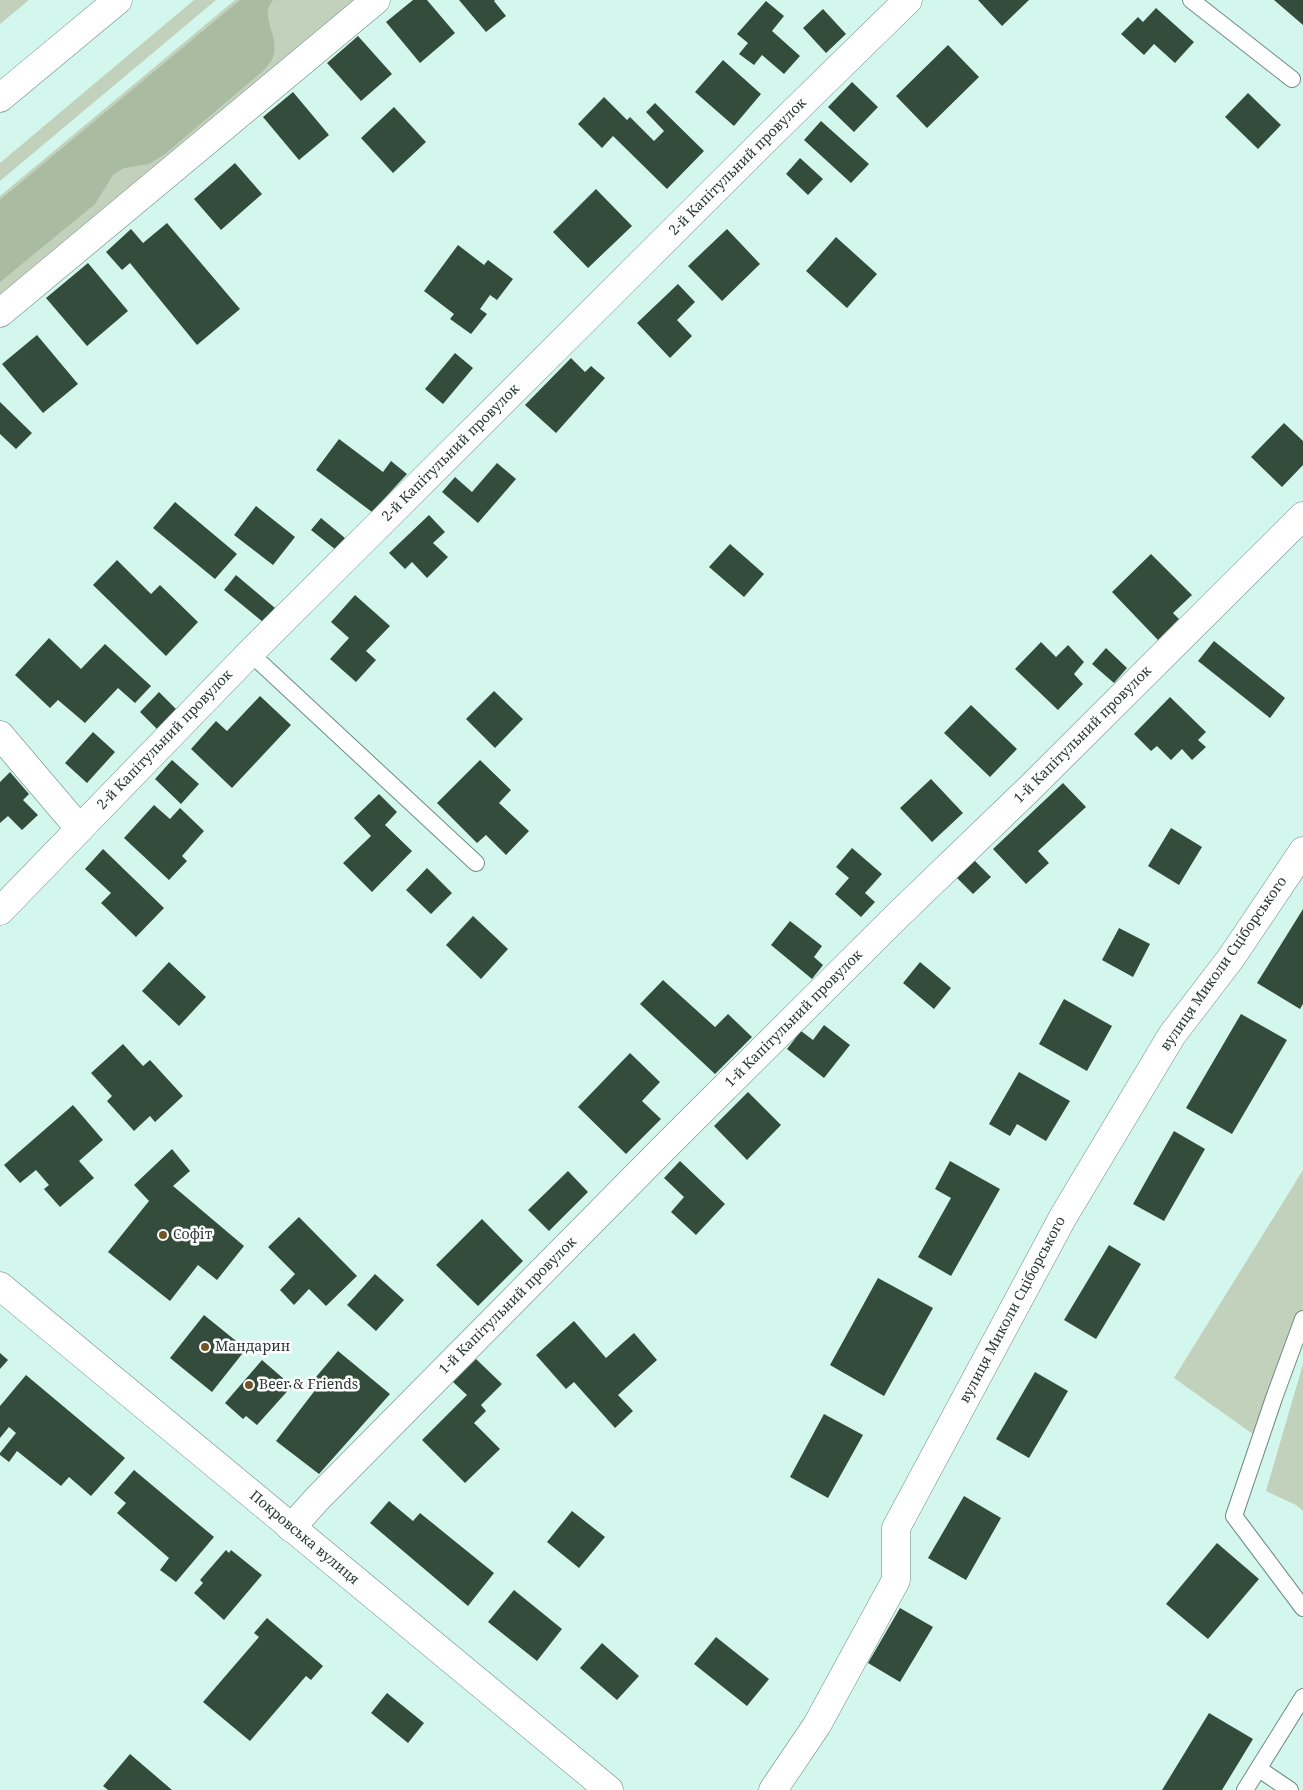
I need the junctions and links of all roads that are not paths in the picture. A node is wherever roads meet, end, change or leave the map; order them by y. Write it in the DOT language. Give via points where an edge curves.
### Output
graph roads {
  1 [pos="118,0"];
  2 [pos="376,0"];
  3 [pos="908,0"];
  4 [pos="1191,0"];
  5 [pos="1292,79"];
  6 [pos="0,98"];
  7 [pos="0,313"];
  8 [pos="1303,516"];
  9 [pos="250,653"];
  10 [pos="0,735"];
  11 [pos="80,828"];
  12 [pos="1303,851"];
  13 [pos="476,863"];
  14 [pos="0,911"];
  15 [pos="0,1286"];
  16 [pos="1303,1319"];
  17 [pos="291,1528"];
  18 [pos="1303,1608"];
  19 [pos="1303,1697"];
  20 [pos="1259,1769"];
  21 [pos="609,1790"];
  22 [pos="773,1790"];
  23 [pos="1245,1790"];
  24 [pos="1290,1790"];
  1 -- 6 [label="main road"];
  2 -- 7 [label="main road"];
  3 -- 9 [label="main road, 2-й Капітульний провулок"];
  4 -- 5 [label="lane"];
  8 -- 17 [label="main road, 1-й Капітульний провулок" via="673,1139"];
  9 -- 11 [label="main road, 2-й Капітульний провулок"];
  9 -- 13 [label="lane"];
  10 -- 11 [label="main road"];
  11 -- 14 [label="main road, 2-й Капітульний провулок"];
  12 -- 22 [label="main road, вулиця Миколи Сціборського" via="1231,958 1172,1035 1063,1217 896,1528 896,1580 817,1726"];
  15 -- 17 [label="main road, Покровська вулиця"];
  16 -- 18 [label="lane" via="1234,1516"];
  17 -- 21 [label="main road, Покровська вулиця"];
  19 -- 20 [label="lane"];
  20 -- 23 [label="lane"];
  20 -- 24 [label="lane"];
}
